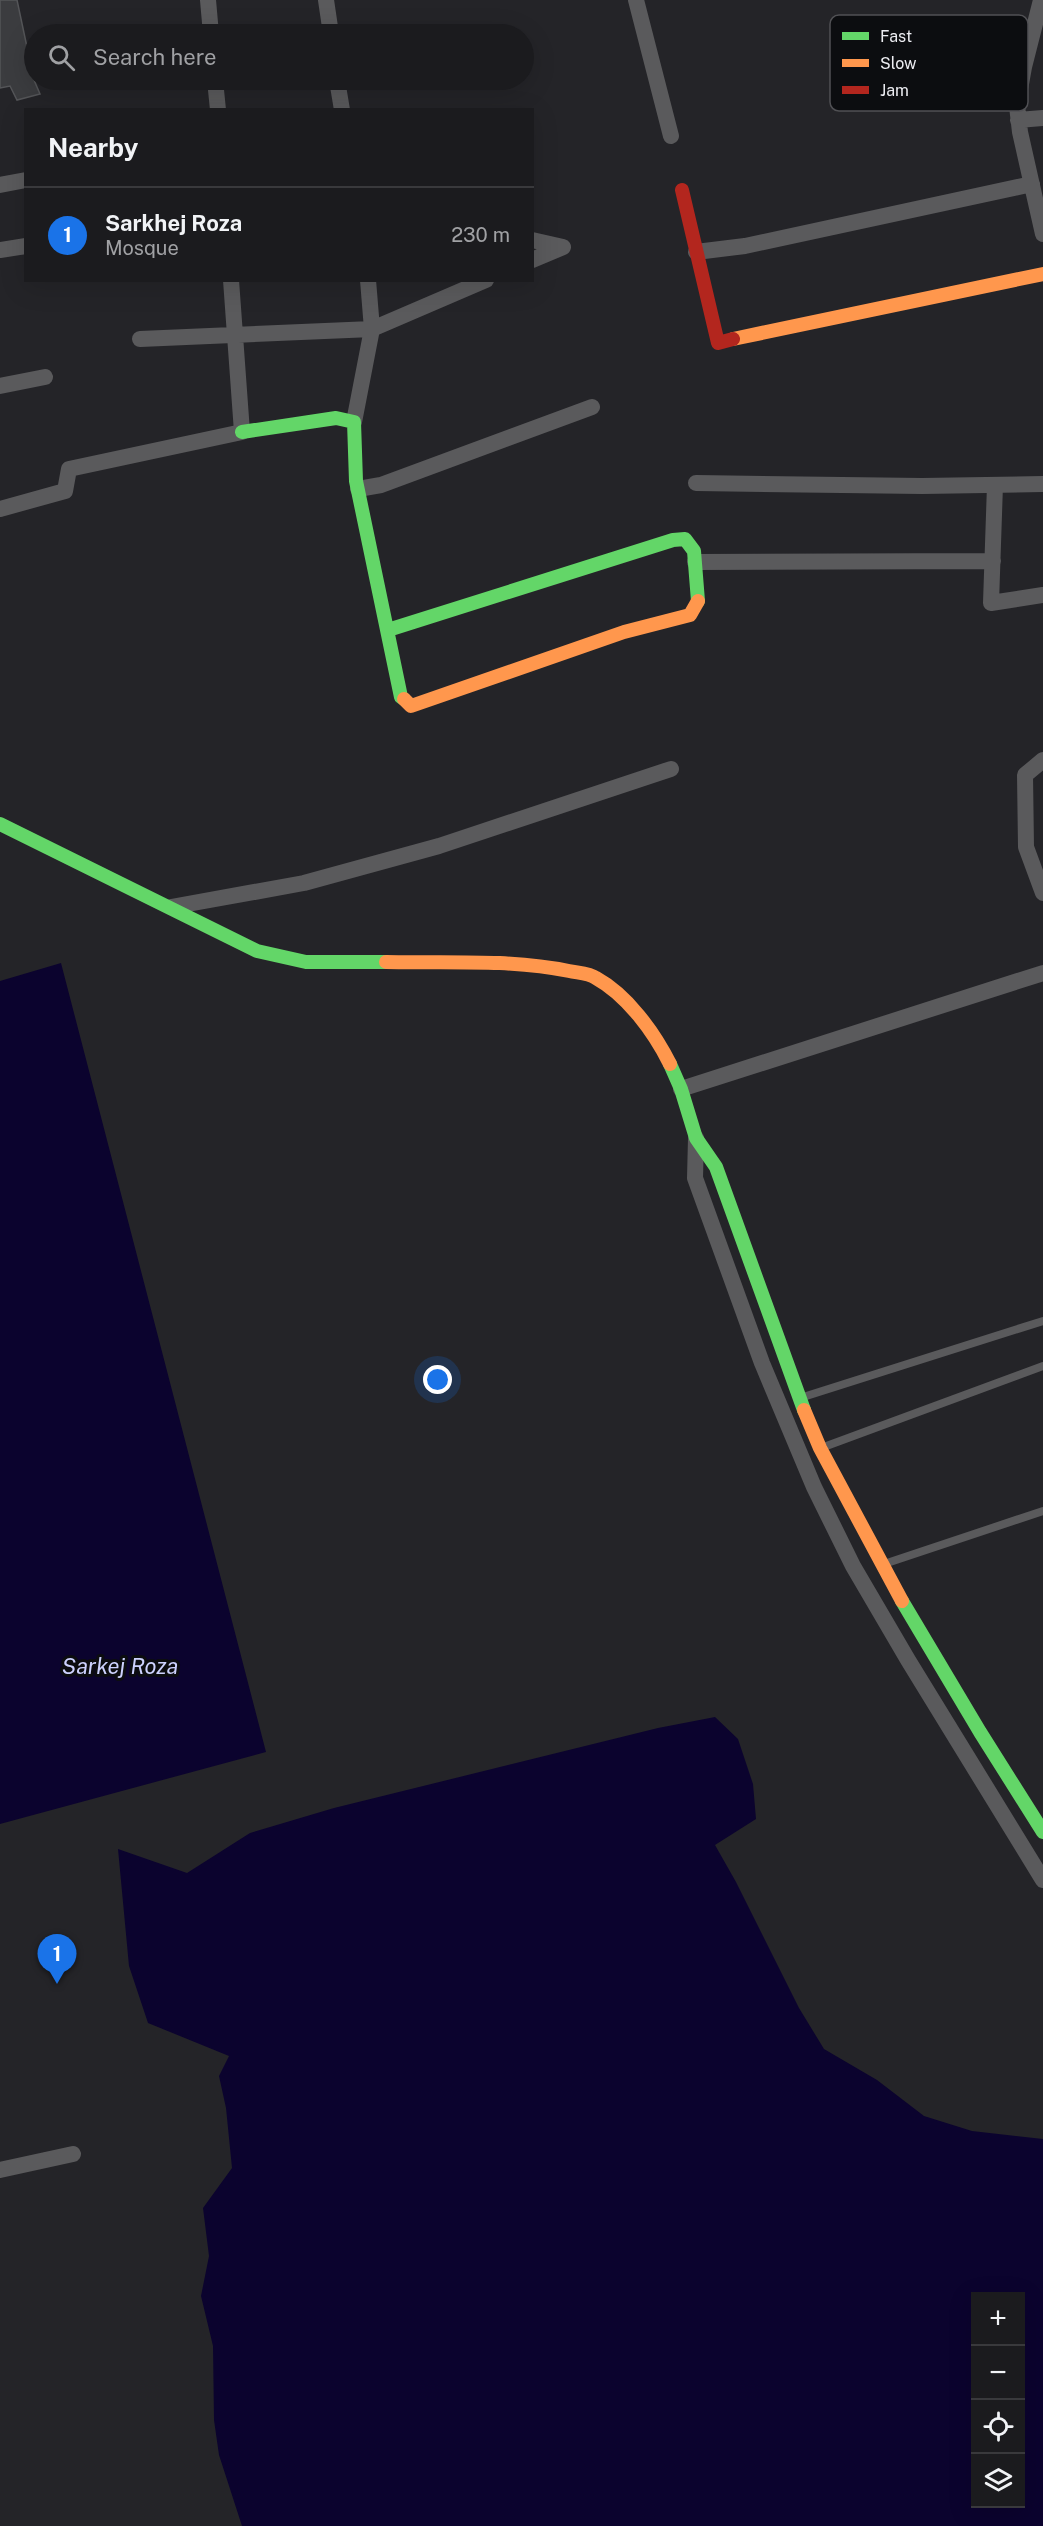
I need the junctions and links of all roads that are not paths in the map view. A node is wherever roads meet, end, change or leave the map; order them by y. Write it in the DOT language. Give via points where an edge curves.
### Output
graph roads {
  1 [pos="208,0"];
  2 [pos="326,0"];
  3 [pos="636,0"];
  4 [pos="1041,0"];
  5 [pos="210,24"];
  6 [pos="330,24"];
  7 [pos="1028,51"];
  8 [pos="216,90"];
  9 [pos="339,90"];
  10 [pos="218,108"];
  11 [pos="342,108"];
  12 [pos="1017,111"];
  13 [pos="1043,118"];
  14 [pos="1018,120"];
  15 [pos="671,136"];
  16 [pos="24,180"];
  17 [pos="1032,184"];
  18 [pos="0,185"];
  19 [pos="682,190"];
  20 [pos="1042,225"];
  21 [pos="534,240"];
  22 [pos="24,246"];
  23 [pos="0,250"];
  24 [pos="696,252"];
  25 [pos="534,259"];
  26 [pos="1043,274"];
  27 [pos="231,282"];
  28 [pos="368,282"];
  29 [pos="481,282"];
  30 [pos="372,329"];
  31 [pos="235,335"];
  32 [pos="140,339"];
  33 [pos="45,377"];
  34 [pos="0,386"];
  35 [pos="592,407"];
  36 [pos="354,422"];
  37 [pos="242,432"];
  38 [pos="696,483"];
  39 [pos="1043,484"];
  40 [pos="995,485"];
  41 [pos="358,489"];
  42 [pos="0,509"];
  43 [pos="993,561"];
  44 [pos="695,562"];
  45 [pos="1043,595"];
  46 [pos="388,630"];
  47 [pos="1043,760"];
  48 [pos="671,769"];
  49 [pos="0,824"];
  50 [pos="1043,893"];
  51 [pos="171,907"];
  52 [pos="1043,973"];
  53 [pos="681,1089"];
  54 [pos="696,1138"];
  55 [pos="755,1276"];
  56 [pos="734,1284"];
  57 [pos="1043,1321"];
  58 [pos="1043,1366"];
  59 [pos="799,1398"];
  60 [pos="820,1448"];
  61 [pos="800,1456"];
  62 [pos="1043,1511"];
  63 [pos="881,1565"];
  64 [pos="937,1662"];
  65 [pos="915,1672"];
  66 [pos="1043,1832"];
  67 [pos="1043,1880"];
  68 [pos="73,2154"];
  69 [pos="0,2170"];
  1 -- 5 [label="street"];
  2 -- 6 [label="street"];
  3 -- 15 [label="street"];
  4 -- 7 [label="street"];
  8 -- 10 [label="street"];
  9 -- 11 [label="street"];
  12 -- 14 [label="street"];
  13 -- 14 [label="street"];
  14 -- 17 [label="street"];
  16 -- 18 [label="street"];
  17 -- 20 [label="street"];
  17 -- 24 [label="street" via="745,246"];
  19 -- 24 [label="street"];
  21 -- 25 [label="street" via="563,247"];
  22 -- 23 [label="street"];
  24 -- 26 [label="street" via="718,343"];
  27 -- 31 [label="street"];
  28 -- 30 [label="street"];
  29 -- 30 [label="street"];
  30 -- 31 [label="street"];
  30 -- 36 [label="street"];
  31 -- 32 [label="street"];
  31 -- 37 [label="street"];
  33 -- 34 [label="street"];
  35 -- 41 [label="street" via="381,485"];
  36 -- 37 [label="street" via="336,418"];
  36 -- 41 [label="street"];
  37 -- 42 [label="street" via="69,469 65,491"];
  38 -- 40 [label="street"];
  39 -- 40 [label="street"];
  40 -- 43 [label="street"];
  41 -- 46 [label="street"];
  43 -- 44 [label="street"];
  43 -- 45 [label="street" via="991,603"];
  44 -- 46 [label="street" via="694,550 685,539 673,540"];
  44 -- 46 [label="street" via="698,604 690,615 624,632 411,706 401,697"];
  47 -- 50 [label="street" via="1025,775 1026,847"];
  48 -- 51 [label="street" via="439,846 304,883"];
  49 -- 51 [label="street"];
  51 -- 53 [label="street" via="257,951 306,962 506,963 594,976 620,994 644,1024"];
  52 -- 53 [label="street"];
  53 -- 54 [label="street"];
  54 -- 55 [label="street" via="716,1167"];
  54 -- 56 [label="street" via="695,1178"];
  55 -- 56 [label="street"];
  55 -- 59 [label="street"];
  56 -- 61 [label="street"];
  57 -- 59 [label="lane"];
  58 -- 60 [label="lane"];
  59 -- 60 [label="street"];
  60 -- 61 [label="lane"];
  60 -- 63 [label="street"];
  61 -- 65 [label="street" via="854,1566"];
  62 -- 63 [label="lane"];
  63 -- 64 [label="street"];
  64 -- 65 [label="street"];
  64 -- 66 [label="street"];
  65 -- 67 [label="street"];
  68 -- 69 [label="street"];
}
